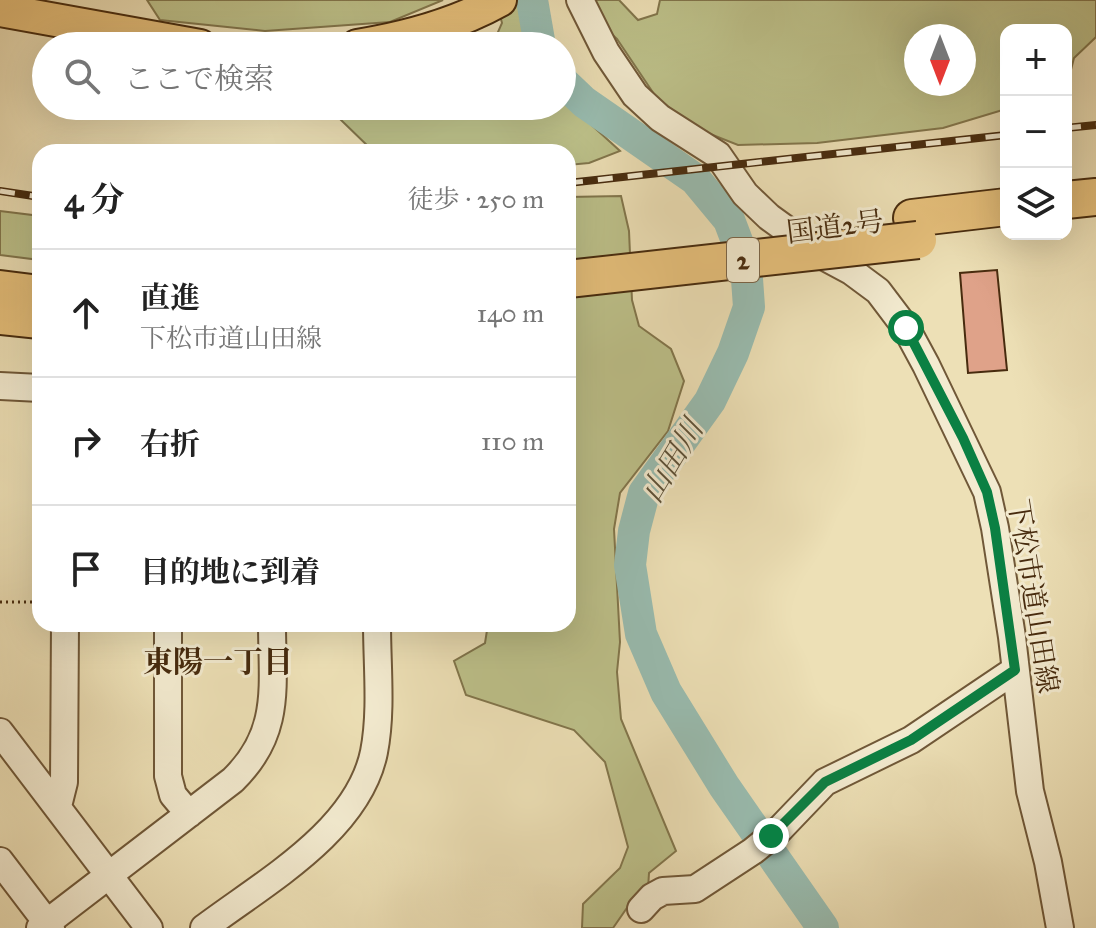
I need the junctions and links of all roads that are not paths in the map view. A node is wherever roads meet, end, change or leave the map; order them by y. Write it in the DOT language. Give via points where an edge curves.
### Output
graph roads {
  1 [pos="580,0"];
  2 [pos="497,2"];
  3 [pos="0,10"];
  4 [pos="122,32"];
  5 [pos="418,32"];
  6 [pos="1096,197"];
  7 [pos="1072,199"];
  8 [pos="1000,208"];
  9 [pos="1096,220"];
  10 [pos="1072,222"];
  11 [pos="915,229"];
  12 [pos="1000,230"];
  13 [pos="576,256"];
  14 [pos="576,278"];
  15 [pos="0,289"];
  16 [pos="32,293"];
  17 [pos="0,316"];
  18 [pos="32,319"];
  19 [pos="0,386"];
  20 [pos="32,388"];
  21 [pos="65,632"];
  22 [pos="168,632"];
  23 [pos="272,632"];
  24 [pos="377,632"];
  25 [pos="1015,670"];
  26 [pos="0,732"];
  27 [pos="58,806"];
  28 [pos="189,814"];
  29 [pos="0,861"];
  30 [pos="108,876"];
  31 [pos="641,909"];
  32 [pos="46,926"];
  33 [pos="149,928"];
  34 [pos="204,928"];
  35 [pos="1060,928"];
  1 -- 25 [label="street, 下松市道山田線" via="635,95 718,155 769,217 878,291 906,328 987,492"];
  2 -- 5 [label="main road"];
  3 -- 4 [label="main road"];
  6 -- 7 [label="highway"];
  8 -- 11 [label="highway, 国道2号 / 2"];
  9 -- 10 [label="highway"];
  11 -- 12 [label="highway, 国道2号 / 2"];
  11 -- 13 [label="highway, 国道2号 / 2"];
  11 -- 14 [label="highway, 国道2号 / 2, bridge"];
  15 -- 16 [label="highway"];
  17 -- 18 [label="highway"];
  19 -- 20 [label="street"];
  21 -- 27 [label="street" via="64,782"];
  22 -- 28 [label="street" via="168,776 173,795"];
  23 -- 28 [label="street" via="272,712 263,742 249,764"];
  24 -- 34 [label="street" via="377,724 361,789 341,820 315,844"];
  25 -- 31 [label="street" via="911,740 825,782 762,844 695,889 663,891"];
  25 -- 35 [label="street, 下松市道山田線" via="1030,791"];
  26 -- 27 [label="street"];
  27 -- 30 [label="street"];
  28 -- 30 [label="street"];
  29 -- 32 [label="street"];
  30 -- 32 [label="street"];
  30 -- 33 [label="street"];
}
